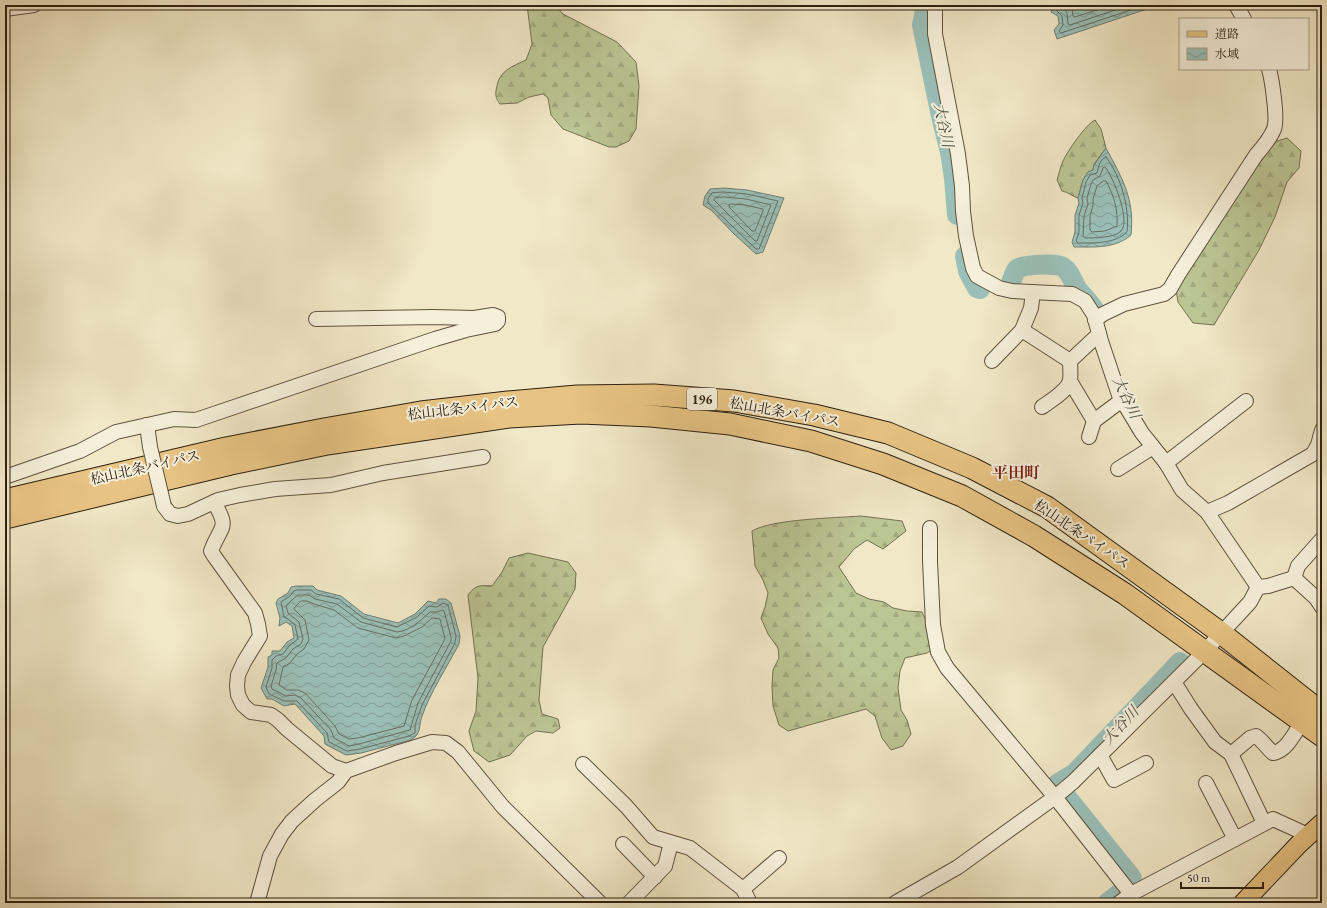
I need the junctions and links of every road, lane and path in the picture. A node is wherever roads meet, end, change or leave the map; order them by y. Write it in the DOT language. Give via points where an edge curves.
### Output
graph roads {
  1 [pos="34,5"];
  2 [pos="936,5"];
  3 [pos="1236,5"];
  4 [pos="5,9"];
  5 [pos="1243,18"];
  6 [pos="1269,70"];
  7 [pos="1033,292"];
  8 [pos="316,319"];
  9 [pos="1095,320"];
  10 [pos="1022,330"];
  11 [pos="1099,334"];
  12 [pos="992,361"];
  13 [pos="1070,361"];
  14 [pos="1070,380"];
  15 [pos="1122,400"];
  16 [pos="1246,401"];
  17 [pos="1042,407"];
  18 [pos="1094,420"];
  19 [pos="147,425"];
  20 [pos="1322,430"];
  21 [pos="1089,437"];
  22 [pos="1153,447"];
  23 [pos="483,458"];
  24 [pos="1166,464"];
  25 [pos="1118,468"];
  26 [pos="5,477"];
  27 [pos="214,502"];
  28 [pos="6,510"];
  29 [pos="1207,512"];
  30 [pos="930,528"];
  31 [pos="1322,539"];
  32 [pos="1294,578"];
  33 [pos="1258,587"];
  34 [pos="1317,590"];
  35 [pos="1322,607"];
  36 [pos="1221,633"];
  37 [pos="1205,651"];
  38 [pos="1174,682"];
  39 [pos="1322,713"];
  40 [pos="1302,722"];
  41 [pos="1322,736"];
  42 [pos="1231,754"];
  43 [pos="1100,755"];
  44 [pos="1146,763"];
  45 [pos="583,764"];
  46 [pos="346,771"];
  47 [pos="1206,783"];
  48 [pos="1055,797"];
  49 [pos="1322,823"];
  50 [pos="1264,824"];
  51 [pos="1308,835"];
  52 [pos="1235,839"];
  53 [pos="671,843"];
  54 [pos="623,844"];
  55 [pos="778,858"];
  56 [pos="655,877"];
  57 [pos="743,889"];
  58 [pos="1131,894"];
  59 [pos="257,903"];
  60 [pos="600,903"];
  61 [pos="629,903"];
  62 [pos="750,903"];
  63 [pos="895,903"];
  64 [pos="1119,903"];
  65 [pos="1243,903"];
  1 -- 4 [label="street"];
  2 -- 7 [label="street" via="935,34 958,154 965,230 973,268 977,276 999,288"];
  3 -- 5 [label="street"];
  6 -- 9 [label="street" via="1276,117 1271,138 1252,161 1170,289 1164,294 1124,304"];
  7 -- 9 [label="street" via="1072,294 1085,301"];
  7 -- 10 [label="street"];
  8 -- 19 [label="street" via="474,318 493,315 498,317 495,324 428,342 196,420 174,419"];
  9 -- 11 [label="street"];
  10 -- 12 [label="street"];
  10 -- 13 [label="street"];
  11 -- 13 [label="street"];
  11 -- 15 [label="street"];
  13 -- 14 [label="street"];
  14 -- 17 [label="street" via="1063,391"];
  14 -- 18 [label="street"];
  15 -- 18 [label="street"];
  15 -- 22 [label="street"];
  16 -- 24 [label="street"];
  18 -- 21 [label="street"];
  19 -- 26 [label="street" via="116,432 80,451"];
  19 -- 27 [label="street, bridge" via="164,506 170,514 188,514"];
  20 -- 29 [label="street" via="1313,454 1228,503"];
  22 -- 24 [label="street"];
  22 -- 25 [label="street"];
  23 -- 27 [label="street" via="383,473 331,485 275,489"];
  24 -- 29 [label="street" via="1182,490"];
  27 -- 46 [label="street" via="223,520 223,528 211,551 255,613 260,636 238,675 238,695 243,705 251,712 271,716 332,766"];
  28 -- 36 [label="highway, 松山北条バイパス / 196" via="226,448 421,412 577,396 654,395 734,401 814,415 888,433 972,468 1047,507"];
  28 -- 37 [label="highway, 松山北条バイパス / 196" via="335,443 509,417 582,413 651,416 730,424 811,441 883,464 962,496 1034,536 1125,594"];
  29 -- 33 [label="street"];
  30 -- 48 [label="street" via="933,625 938,652 947,668"];
  31 -- 32 [label="street" via="1298,566"];
  32 -- 33 [label="street"];
  32 -- 34 [label="street"];
  33 -- 36 [label="street" via="1250,602"];
  34 -- 35 [label="street"];
  36 -- 37 [label="street"];
  36 -- 39 [label="highway, 松山北条バイパス / 196"];
  37 -- 38 [label="street"];
  37 -- 40 [label="highway, 松山北条バイパス / 196"];
  38 -- 42 [label="street" via="1215,742"];
  38 -- 43 [label="street"];
  40 -- 41 [label="highway, 松山北条バイパス / 196"];
  40 -- 42 [label="street" via="1284,749 1278,752 1273,753 1256,736"];
  42 -- 50 [label="street"];
  43 -- 44 [label="street" via="1114,780"];
  43 -- 48 [label="street"];
  45 -- 53 [label="street" via="653,837"];
  46 -- 59 [label="street" via="338,782 292,821 282,834 270,856"];
  46 -- 60 [label="street" via="432,742 446,743 458,752 503,807"];
  47 -- 52 [label="street"];
  48 -- 58 [label="street"];
  48 -- 63 [label="street" via="958,867"];
  49 -- 51 [label="main road"];
  50 -- 51 [label="street" via="1273,819"];
  50 -- 52 [label="street"];
  51 -- 65 [label="main road"];
  52 -- 58 [label="street"];
  53 -- 56 [label="street" via="665,866"];
  53 -- 57 [label="street" via="690,848"];
  54 -- 56 [label="street"];
  55 -- 57 [label="street"];
  56 -- 61 [label="street"];
  57 -- 62 [label="street"];
  58 -- 64 [label="street"];
}
